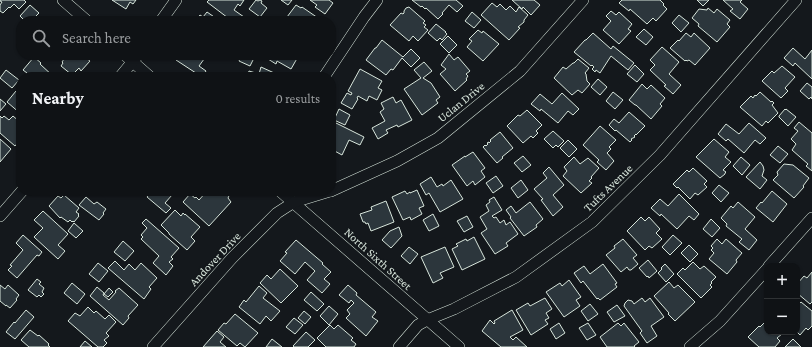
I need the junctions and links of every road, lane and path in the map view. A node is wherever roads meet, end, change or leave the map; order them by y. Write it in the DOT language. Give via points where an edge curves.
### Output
graph roads {
  1 [pos="63,0"];
  2 [pos="176,0"];
  3 [pos="377,0"];
  4 [pos="583,0"];
  5 [pos="796,0"];
  6 [pos="81,16"];
  7 [pos="165,16"];
  8 [pos="336,59"];
  9 [pos="130,60"];
  10 [pos="135,60"];
  11 [pos="335,60"];
  12 [pos="123,72"];
  13 [pos="146,72"];
  14 [pos="327,72"];
  15 [pos="336,189"];
  16 [pos="18,196"];
  17 [pos="293,197"];
  18 [pos="0,216"];
  19 [pos="812,218"];
  20 [pos="773,263"];
  21 [pos="764,272"];
  22 [pos="427,320"];
  23 [pos="153,347"];
  24 [pos="399,347"];
  25 [pos="459,347"];
  26 [pos="690,347"];
  1 -- 6 [label="street"];
  2 -- 7 [label="street"];
  3 -- 8 [label="street"];
  4 -- 15 [label="street, Uclan Drive" via="520,71 438,138 397,161"];
  5 -- 22 [label="street, Tufts Avenue" via="660,155 592,222 516,277"];
  9 -- 12 [label="street"];
  10 -- 13 [label="street"];
  11 -- 14 [label="street"];
  16 -- 18 [label="street"];
  17 -- 22 [label="street, North Sixth Street"];
  17 -- 23 [label="street, Andover Drive" via="232,258"];
  19 -- 20 [label="street"];
  21 -- 26 [label="street" via="720,321"];
  22 -- 24 [label="street, Tufts Avenue" via="418,325"];
  22 -- 25 [label="street, North Sixth Street"];
}
